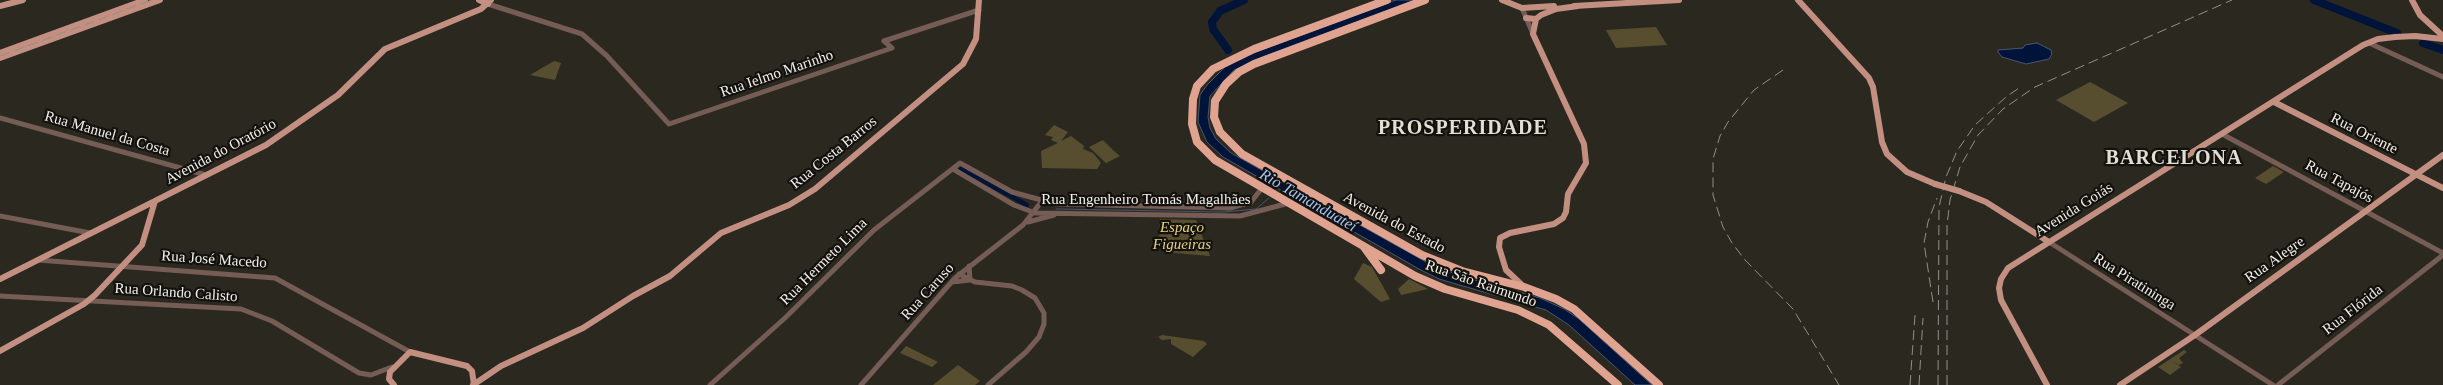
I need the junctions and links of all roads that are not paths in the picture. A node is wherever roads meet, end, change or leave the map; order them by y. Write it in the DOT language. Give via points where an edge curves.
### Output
graph roads {
  1 [pos="23,0"];
  2 [pos="145,0"];
  3 [pos="160,0"];
  4 [pos="478,0"];
  5 [pos="979,0"];
  6 [pos="1387,0"];
  7 [pos="1425,0"];
  8 [pos="1502,0"];
  9 [pos="1678,0"];
  10 [pos="1798,0"];
  11 [pos="2412,0"];
  12 [pos="489,2"];
  13 [pos="1515,4"];
  14 [pos="0,6"];
  15 [pos="1536,7"];
  16 [pos="1522,8"];
  17 [pos="1545,9"];
  18 [pos="979,10"];
  19 [pos="1526,18"];
  20 [pos="1536,19"];
  21 [pos="1533,34"];
  22 [pos="2443,36"];
  23 [pos="2369,43"];
  24 [pos="0,53"];
  25 [pos="0,58"];
  26 [pos="2443,77"];
  27 [pos="2274,102"];
  28 [pos="0,118"];
  29 [pos="2222,134"];
  30 [pos="2443,155"];
  31 [pos="960,163"];
  32 [pos="953,169"];
  33 [pos="2416,174"];
  34 [pos="206,175"];
  35 [pos="1262,188"];
  36 [pos="2443,188"];
  37 [pos="156,201"];
  38 [pos="1042,202"];
  39 [pos="1288,203"];
  40 [pos="1049,204"];
  41 [pos="1024,210"];
  42 [pos="1036,211"];
  43 [pos="2366,211"];
  44 [pos="1045,212"];
  45 [pos="1058,213"];
  46 [pos="0,216"];
  47 [pos="1026,222"];
  48 [pos="91,233"];
  49 [pos="2049,242"];
  50 [pos="1364,246"];
  51 [pos="2443,254"];
  52 [pos="37,260"];
  53 [pos="969,266"];
  54 [pos="121,268"];
  55 [pos="1381,270"];
  56 [pos="1506,270"];
  57 [pos="959,274"];
  58 [pos="0,279"];
  59 [pos="1494,279"];
  60 [pos="970,280"];
  61 [pos="952,282"];
  62 [pos="1524,287"];
  63 [pos="0,296"];
  64 [pos="90,300"];
  65 [pos="2195,335"];
  66 [pos="0,351"];
  67 [pos="410,352"];
  68 [pos="392,367"];
  69 [pos="394,385"];
  70 [pos="473,385"];
  71 [pos="710,385"];
  72 [pos="862,385"];
  73 [pos="988,385"];
  74 [pos="1618,385"];
  75 [pos="1659,385"];
  76 [pos="2046,385"];
  77 [pos="2120,385"];
  78 [pos="2273,385"];
  79 [pos="2278,385"];
  1 -- 14 [label="main road"];
  2 -- 24 [label="main road"];
  3 -- 25 [label="main road"];
  4 -- 12 [label="main road"];
  5 -- 18 [label="main road, Rua Costa Barros"];
  6 -- 35 [label="highway" via="1230,60 1213,69 1197,86 1192,108 1194,134 1201,148"];
  7 -- 59 [label="highway, Avenida do Estado" via="1239,72 1218,93 1214,107 1216,125 1236,150 1422,255"];
  8 -- 13 [label="main road"];
  9 -- 17 [label="main road"];
  10 -- 49 [label="main road, Rua Piratininga, bridge" via="1869,78 1887,154 1907,172 1982,200"];
  11 -- 22 [label="main road" via="2417,12"];
  12 -- 18 [label="street, Rua Ielmo Marinho" via="582,34 670,124 892,48 884,41"];
  12 -- 34 [label="main road, Avenida do Oratório" via="385,49 322,107 272,141"];
  13 -- 15 [label="main road"];
  13 -- 16 [label="main road"];
  15 -- 16 [label="main road"];
  15 -- 17 [label="main road"];
  16 -- 19 [label="street"];
  17 -- 20 [label="main road"];
  18 -- 70 [label="main road, Rua Costa Barros" via="976,39 963,64 808,194 721,233 670,276 590,325 508,362"];
  19 -- 20 [label="main road"];
  19 -- 21 [label="street"];
  20 -- 21 [label="main road"];
  21 -- 56 [label="main road" via="1584,144 1586,162 1568,194 1563,218 1554,224 1500,238"];
  22 -- 23 [label="main road"];
  22 -- 23 [label="main road" via="2383,38"];
  23 -- 26 [label="street"];
  23 -- 27 [label="main road, Avenida Goiás"];
  27 -- 29 [label="main road, Avenida Goiás"];
  27 -- 33 [label="main road, Rua Oriente"];
  28 -- 34 [label="street, Rua Manuel da Costa"];
  29 -- 43 [label="street, Rua Tapajós"];
  29 -- 49 [label="main road, Avenida Goiás"];
  30 -- 33 [label="main road, Rua Alegre"];
  31 -- 32 [label="street, Rua Hermeto Lima"];
  31 -- 38 [label="street, Rua Engenheiro Tomás Magalhães" via="1006,189"];
  32 -- 41 [label="street, Rua Engenheiro Tomás Magalhães"];
  32 -- 71 [label="street, Rua Hermeto Lima" via="874,230 785,318"];
  33 -- 36 [label="main road, Rua Oriente"];
  33 -- 43 [label="main road, Rua Alegre"];
  34 -- 37 [label="main road, Avenida do Oratório"];
  35 -- 39 [label="highway, Rua São Raimundo"];
  35 -- 40 [label="street, Rua Engenheiro Tomás Magalhães" via="1251,202 1230,208"];
  37 -- 48 [label="main road, Avenida do Oratório"];
  37 -- 54 [label="main road" via="144,240"];
  38 -- 40 [label="street, Rua Engenheiro Tomás Magalhães"];
  38 -- 42 [label="street, Rua Caruso"];
  39 -- 45 [label="street, Rua Engenheiro Tomás Magalhães" via="1240,216"];
  39 -- 50 [label="highway, Rua São Raimundo"];
  40 -- 44 [label="street"];
  41 -- 42 [label="street, Rua Engenheiro Tomás Magalhães"];
  41 -- 47 [label="street"];
  42 -- 44 [label="street, Rua Engenheiro Tomás Magalhães"];
  42 -- 47 [label="street, Rua Caruso"];
  43 -- 51 [label="street, Rua Tapajós"];
  43 -- 65 [label="main road, Rua Alegre"];
  44 -- 45 [label="street, Rua Engenheiro Tomás Magalhães"];
  44 -- 47 [label="street, Rua Caruso"];
  45 -- 47 [label="street"];
  46 -- 48 [label="street"];
  47 -- 53 [label="street, Rua Caruso"];
  48 -- 52 [label="main road, Avenida do Oratório"];
  49 -- 65 [label="street, Rua Piratininga"];
  49 -- 76 [label="main road, Avenida Goiás" via="2008,268 1999,288 2005,309"];
  50 -- 55 [label="highway"];
  50 -- 74 [label="highway, Rua São Raimundo" via="1428,283 1518,310 1543,322 1560,333"];
  51 -- 79 [label="street, Rua Flórida"];
  52 -- 54 [label="street, Rua José Macedo"];
  52 -- 58 [label="main road, Avenida do Oratório"];
  53 -- 57 [label="street, Rua Caruso"];
  53 -- 60 [label="street"];
  54 -- 64 [label="main road"];
  54 -- 67 [label="street, Rua José Macedo" via="279,279"];
  56 -- 59 [label="main road"];
  56 -- 62 [label="main road"];
  57 -- 60 [label="street"];
  57 -- 61 [label="street, Rua Caruso"];
  59 -- 62 [label="highway, Avenida do Estado"];
  60 -- 61 [label="street"];
  60 -- 73 [label="street" via="1020,289 1035,298 1044,319 1039,337"];
  61 -- 72 [label="street, Rua Caruso"];
  62 -- 75 [label="highway, Avenida do Estado" via="1556,299 1584,316"];
  63 -- 64 [label="street, Rua Orlando Calisto"];
  64 -- 66 [label="main road"];
  64 -- 68 [label="street, Rua Orlando Calisto" via="241,309 272,321 359,373 371,375"];
  65 -- 77 [label="main road, Rua Alegre"];
  65 -- 78 [label="street, Rua Piratininga"];
  67 -- 68 [label="main road"];
  67 -- 70 [label="main road, Rua José Macedo" via="467,366 472,373"];
  68 -- 69 [label="main road" via="389,379"];
}
